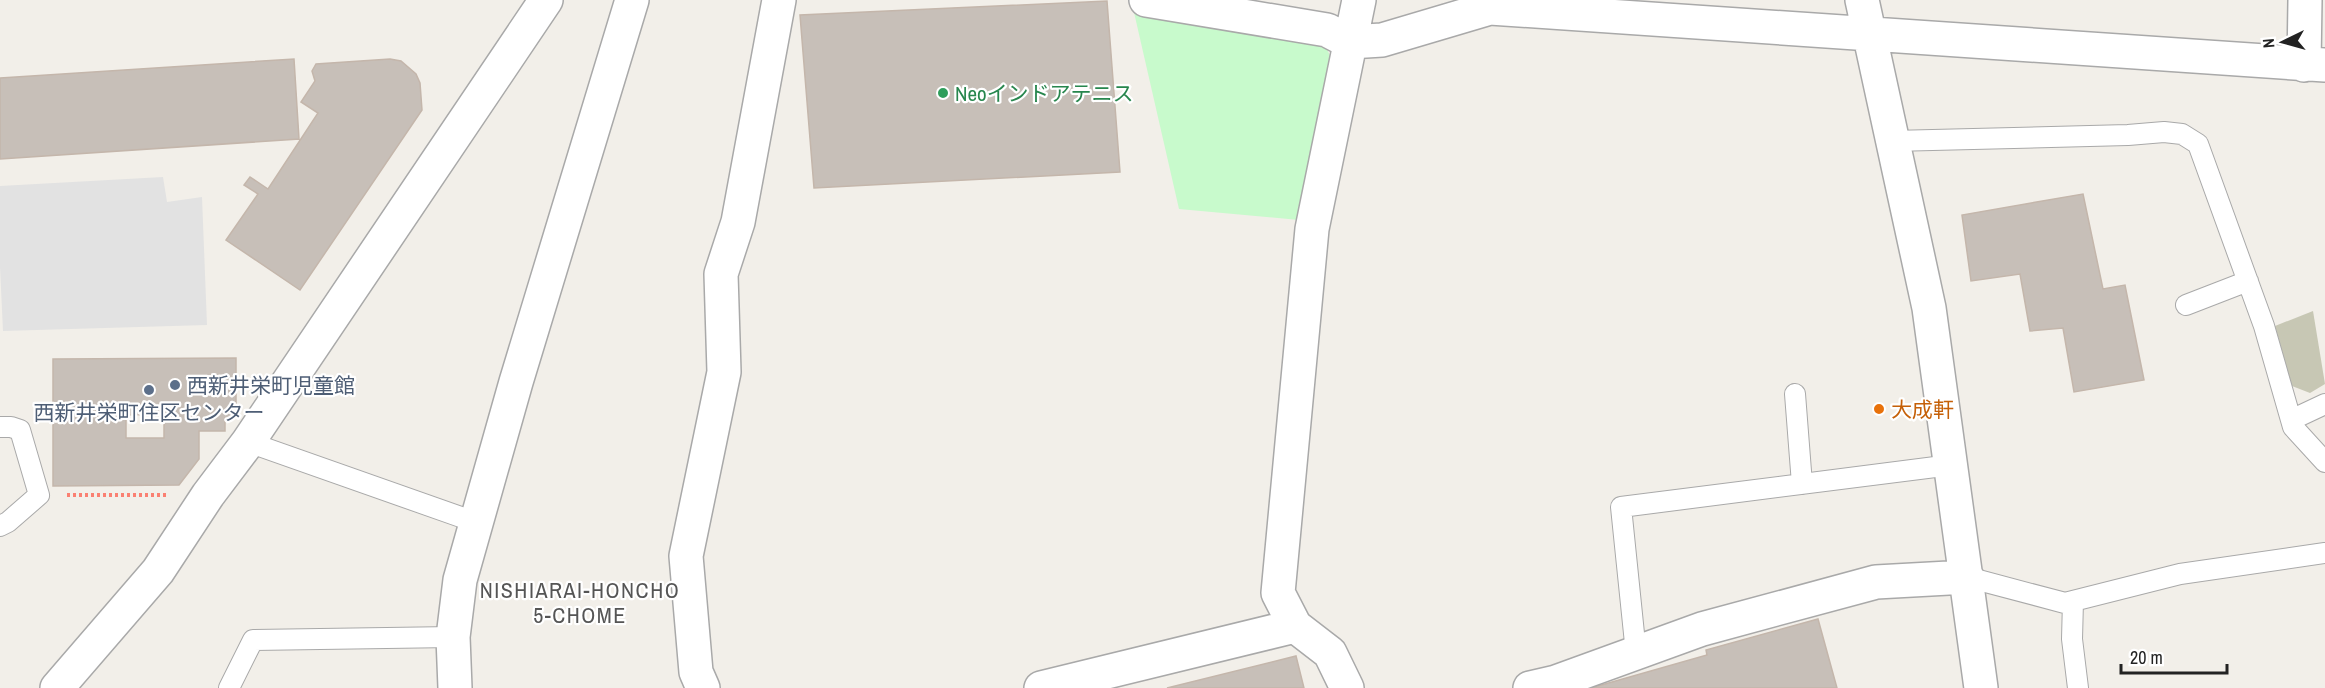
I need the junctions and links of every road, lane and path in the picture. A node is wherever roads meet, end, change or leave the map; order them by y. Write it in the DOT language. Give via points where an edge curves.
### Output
graph roads {
  1 [pos="546,0"];
  2 [pos="632,0"];
  3 [pos="779,0"];
  4 [pos="1146,0"];
  5 [pos="1359,0"];
  6 [pos="1862,0"];
  7 [pos="2305,0"];
  8 [pos="1869,34"];
  9 [pos="1350,42"];
  10 [pos="2315,65"];
  11 [pos="1892,141"];
  12 [pos="2248,281"];
  13 [pos="2186,305"];
  14 [pos="1795,394"];
  15 [pos="2325,404"];
  16 [pos="2291,420"];
  17 [pos="0,427"];
  18 [pos="248,442"];
  19 [pos="2325,462"];
  20 [pos="1951,465"];
  21 [pos="1802,483"];
  22 [pos="39,495"];
  23 [pos="208,495"];
  24 [pos="476,522"];
  25 [pos="0,526"];
  26 [pos="2325,553"];
  27 [pos="1967,577"];
  28 [pos="2073,601"];
  29 [pos="1295,626"];
  30 [pos="453,638"];
  31 [pos="1636,653"];
  32 [pos="57,688"];
  33 [pos="229,688"];
  34 [pos="455,688"];
  35 [pos="703,688"];
  36 [pos="1041,688"];
  37 [pos="1347,688"];
  38 [pos="1530,688"];
  39 [pos="1981,688"];
  40 [pos="2078,688"];
  1 -- 18 [label="street"];
  2 -- 24 [label="street"];
  3 -- 35 [label="street" via="738,222 721,274 724,372 686,556 696,672"];
  4 -- 9 [label="street" via="1327,30"];
  5 -- 9 [label="street"];
  6 -- 8 [label="street"];
  7 -- 10 [label="street"];
  8 -- 9 [label="street" via="1490,8 1382,40"];
  8 -- 10 [label="street"];
  8 -- 11 [label="street"];
  9 -- 29 [label="street" via="1311,241 1278,592"];
  11 -- 12 [label="lane" via="2182,134 2198,144"];
  11 -- 20 [label="street" via="1929,308"];
  12 -- 13 [label="lane"];
  12 -- 16 [label="lane"];
  14 -- 21 [label="lane"];
  15 -- 16 [label="lane"];
  16 -- 19 [label="lane" via="2293,428"];
  17 -- 22 [label="lane" via="20,430"];
  18 -- 23 [label="street"];
  18 -- 24 [label="lane"];
  20 -- 21 [label="lane"];
  20 -- 27 [label="street"];
  21 -- 31 [label="lane" via="1622,507"];
  22 -- 23 [label="path"];
  22 -- 25 [label="lane"];
  23 -- 32 [label="street" via="158,571"];
  24 -- 30 [label="street" via="460,580"];
  26 -- 28 [label="lane" via="2180,574"];
  27 -- 28 [label="lane" via="2065,603"];
  27 -- 31 [label="street" via="1876,582 1702,629"];
  27 -- 39 [label="street"];
  28 -- 40 [label="lane" via="2072,639"];
  29 -- 36 [label="street"];
  29 -- 37 [label="street" via="1330,654"];
  30 -- 33 [label="lane" via="253,640"];
  30 -- 34 [label="street"];
  31 -- 38 [label="street"];
}
